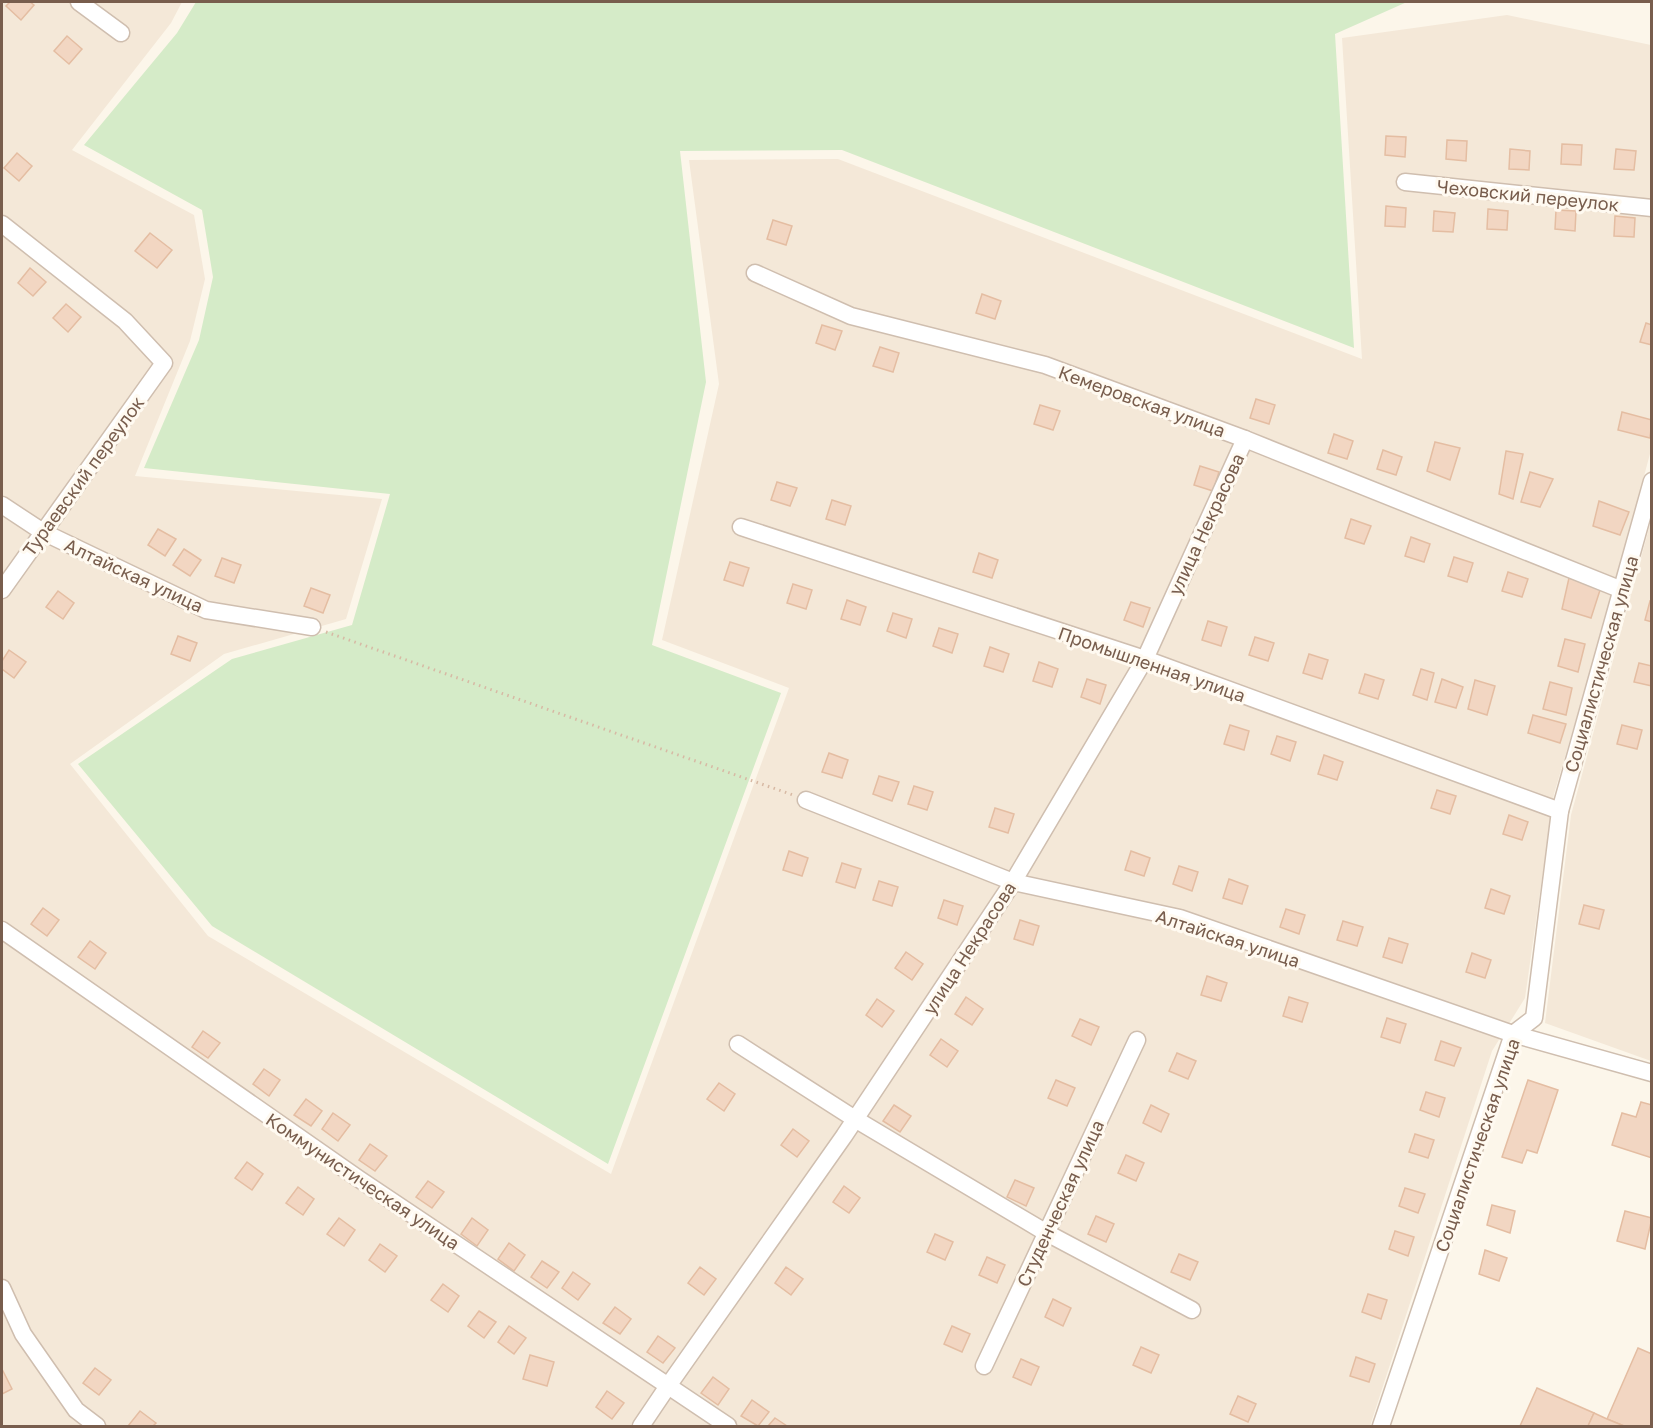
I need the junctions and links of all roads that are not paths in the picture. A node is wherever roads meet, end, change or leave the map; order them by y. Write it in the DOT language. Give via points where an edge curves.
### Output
graph roads {
  1 [pos="79,2"];
  2 [pos="121,33"];
  3 [pos="1405,182"];
  4 [pos="1652,208"];
  5 [pos="2,224"];
  6 [pos="755,273"];
  7 [pos="1245,439"];
  8 [pos="1652,481"];
  9 [pos="2,505"];
  10 [pos="741,527"];
  11 [pos="43,532"];
  12 [pos="2,590"];
  13 [pos="1622,590"];
  14 [pos="312,627"];
  15 [pos="1145,659"];
  16 [pos="806,800"];
  17 [pos="1560,811"];
  18 [pos="1012,882"];
  19 [pos="2,930"];
  20 [pos="1513,1034"];
  21 [pos="1137,1040"];
  22 [pos="738,1044"];
  23 [pos="1652,1073"];
  24 [pos="855,1119"];
  25 [pos="1045,1232"];
  26 [pos="2,1288"];
  27 [pos="1192,1310"];
  28 [pos="984,1366"];
  29 [pos="668,1386"];
  30 [pos="97,1426"];
  31 [pos="641,1426"];
  32 [pos="728,1426"];
  33 [pos="1382,1426"];
  1 -- 2 [label="street"];
  3 -- 4 [label="street, Чеховский переулок"];
  5 -- 11 [label="street, Тураевский переулок" via="125,321 164,363"];
  6 -- 7 [label="street, Кемеровская улица" via="851,316 1046,365"];
  7 -- 13 [label="street, Кемеровская улица"];
  7 -- 15 [label="street, улица Некрасова"];
  8 -- 13 [label="street, Социалистическая улица"];
  9 -- 11 [label="street, Алтайская улица"];
  10 -- 15 [label="street, Промышленная улица"];
  11 -- 12 [label="street, Тураевский переулок"];
  11 -- 14 [label="street, Алтайская улица" via="206,610"];
  13 -- 17 [label="street, Социалистическая улица"];
  15 -- 17 [label="street, Промышленная улица"];
  15 -- 18 [label="street, улица Некрасова"];
  16 -- 18 [label="street, Алтайская улица"];
  17 -- 20 [label="street, Социалистическая улица" via="1534,1018"];
  18 -- 20 [label="street, Алтайская улица" via="1180,918"];
  18 -- 24 [label="street, улица Некрасова"];
  19 -- 29 [label="street, Коммунистическая улица" via="359,1179"];
  20 -- 23 [label="street, Алтайская улица"];
  20 -- 33 [label="street, Социалистическая улица"];
  21 -- 25 [label="street, Студенческая улица"];
  22 -- 24 [label="street"];
  24 -- 25 [label="street"];
  24 -- 29 [label="street, улица Некрасова"];
  25 -- 27 [label="street"];
  25 -- 28 [label="street, Студенческая улица"];
  26 -- 30 [label="street" via="23,1334 76,1410"];
  29 -- 31 [label="street, улица Некрасова"];
  29 -- 32 [label="street, Коммунистическая улица"];
}
